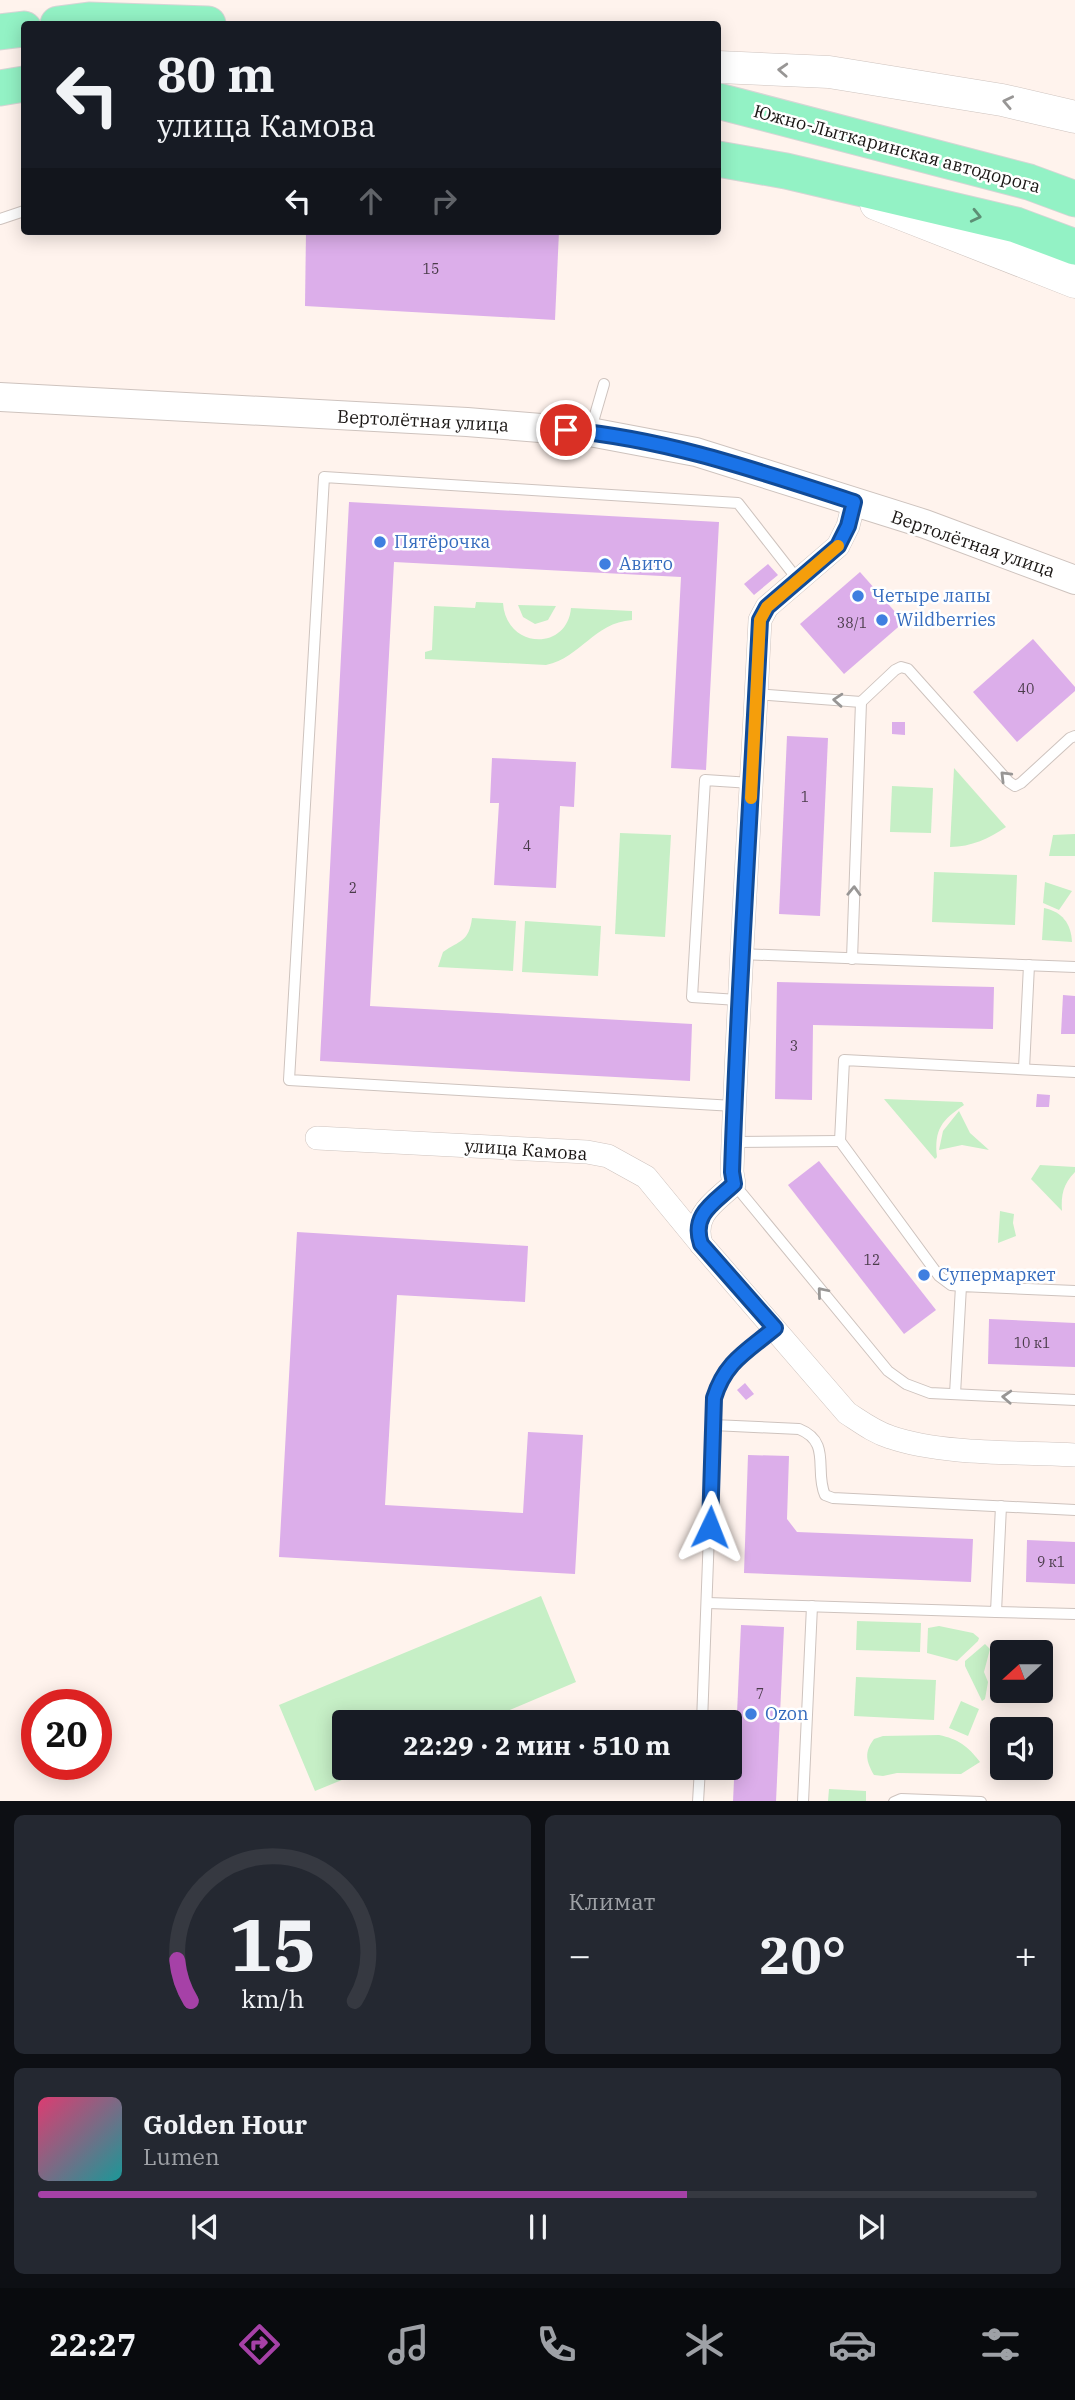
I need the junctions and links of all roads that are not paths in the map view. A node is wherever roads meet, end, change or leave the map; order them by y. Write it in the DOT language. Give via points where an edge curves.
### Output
graph roads {
  1 [pos="81,21"];
  2 [pos="119,21"];
  3 [pos="21,29"];
  4 [pos="0,32"];
  5 [pos="721,67"];
  6 [pos="21,84"];
  7 [pos="0,88"];
  8 [pos="721,102"];
  9 [pos="1075,117"];
  10 [pos="721,160"];
  11 [pos="786,171"];
  12 [pos="1075,199"];
  13 [pos="21,212"];
  14 [pos="0,219"];
  15 [pos="1075,247"];
  16 [pos="1075,282"];
  17 [pos="604,384"];
  18 [pos="0,397"];
  19 [pos="590,432"];
  20 [pos="854,502"];
  21 [pos="798,580"];
  22 [pos="1075,580"];
  23 [pos="756,694"];
  24 [pos="861,702"];
  25 [pos="1075,736"];
  26 [pos="751,783"];
  27 [pos="740,954"];
  28 [pos="852,959"];
  29 [pos="1029,965"];
  30 [pos="1075,967"];
  31 [pos="738,1000"];
  32 [pos="1024,1069"];
  33 [pos="1075,1072"];
  34 [pos="734,1106"];
  35 [pos="317,1138"];
  36 [pos="839,1141"];
  37 [pos="733,1142"];
  38 [pos="734,1184"];
  39 [pos="701,1244"];
  40 [pos="966,1287"];
  41 [pos="1075,1291"];
  42 [pos="775,1328"];
  43 [pos="955,1394"];
  44 [pos="1075,1400"];
  45 [pos="713,1425"];
  46 [pos="1075,1455"];
  47 [pos="1001,1506"];
  48 [pos="1075,1510"];
  49 [pos="707,1604"];
  50 [pos="812,1606"];
  51 [pos="996,1612"];
  52 [pos="1075,1614"];
  53 [pos="703,1710"];
  54 [pos="699,1780"];
  55 [pos="698,1801"];
  56 [pos="803,1801"];
  57 [pos="894,1801"];
  58 [pos="981,1801"];
  1 -- 2 [label="main road"];
  3 -- 4 [label="main road"];
  9 -- 5 [label="main road, one-way" via="1002,100 829,72"];
  6 -- 7 [label="main road"];
  8 -- 12 [label="main road, Южно-Лыткаринская автодорога" via="1029,182"];
  10 -- 11 [label="main road"];
  11 -- 15 [label="main road, one-way" via="1016,225"];
  11 -- 16 [label="main road"];
  13 -- 14 [label="lane"];
  17 -- 19 [label="lane"];
  18 -- 19 [label="street, Вертолётная улица"];
  19 -- 20 [label="street, Вертолётная улица" via="696,452"];
  20 -- 21 [label="street" via="838,546"];
  20 -- 22 [label="street, Вертолётная улица"];
  21 -- 23 [label="street" via="767,607 760,620"];
  21 -- 34 [label="lane" via="738,503 324,477 289,1080"];
  24 -- 23 [label="lane, one-way"];
  23 -- 26 [label="street"];
  25 -- 24 [label="lane, one-way" via="1015,786 908,669 895,670"];
  28 -- 24 [label="lane, one-way"];
  26 -- 27 [label="street"];
  26 -- 31 [label="lane" via="705,780 692,997"];
  27 -- 28 [label="lane"];
  27 -- 31 [label="street"];
  28 -- 29 [label="lane"];
  29 -- 30 [label="lane"];
  29 -- 32 [label="lane"];
  31 -- 34 [label="street"];
  32 -- 33 [label="lane"];
  32 -- 36 [label="lane" via="844,1060"];
  34 -- 37 [label="street"];
  35 -- 39 [label="street, улица Камова" via="608,1156 646,1177"];
  36 -- 37 [label="lane"];
  36 -- 40 [label="lane" via="939,1276 951,1285"];
  37 -- 38 [label="street"];
  38 -- 39 [label="street" via="699,1218"];
  43 -- 38 [label="lane, one-way" via="930,1393 888,1371"];
  39 -- 42 [label="street, улица Камова"];
  40 -- 41 [label="lane"];
  40 -- 43 [label="lane"];
  42 -- 45 [label="lane" via="729,1366 720,1380"];
  42 -- 46 [label="street, улица Камова" via="848,1413 890,1437 943,1448"];
  44 -- 43 [label="lane, one-way"];
  45 -- 47 [label="lane" via="809,1433 821,1456 821,1485 825,1495 833,1498"];
  45 -- 49 [label="lane"];
  47 -- 48 [label="lane"];
  47 -- 51 [label="lane"];
  49 -- 50 [label="lane"];
  49 -- 53 [label="lane"];
  50 -- 51 [label="lane"];
  50 -- 56 [label="lane"];
  51 -- 52 [label="lane"];
  54 -- 55 [label="lane"];
  57 -- 58 [label="lane"];
}
